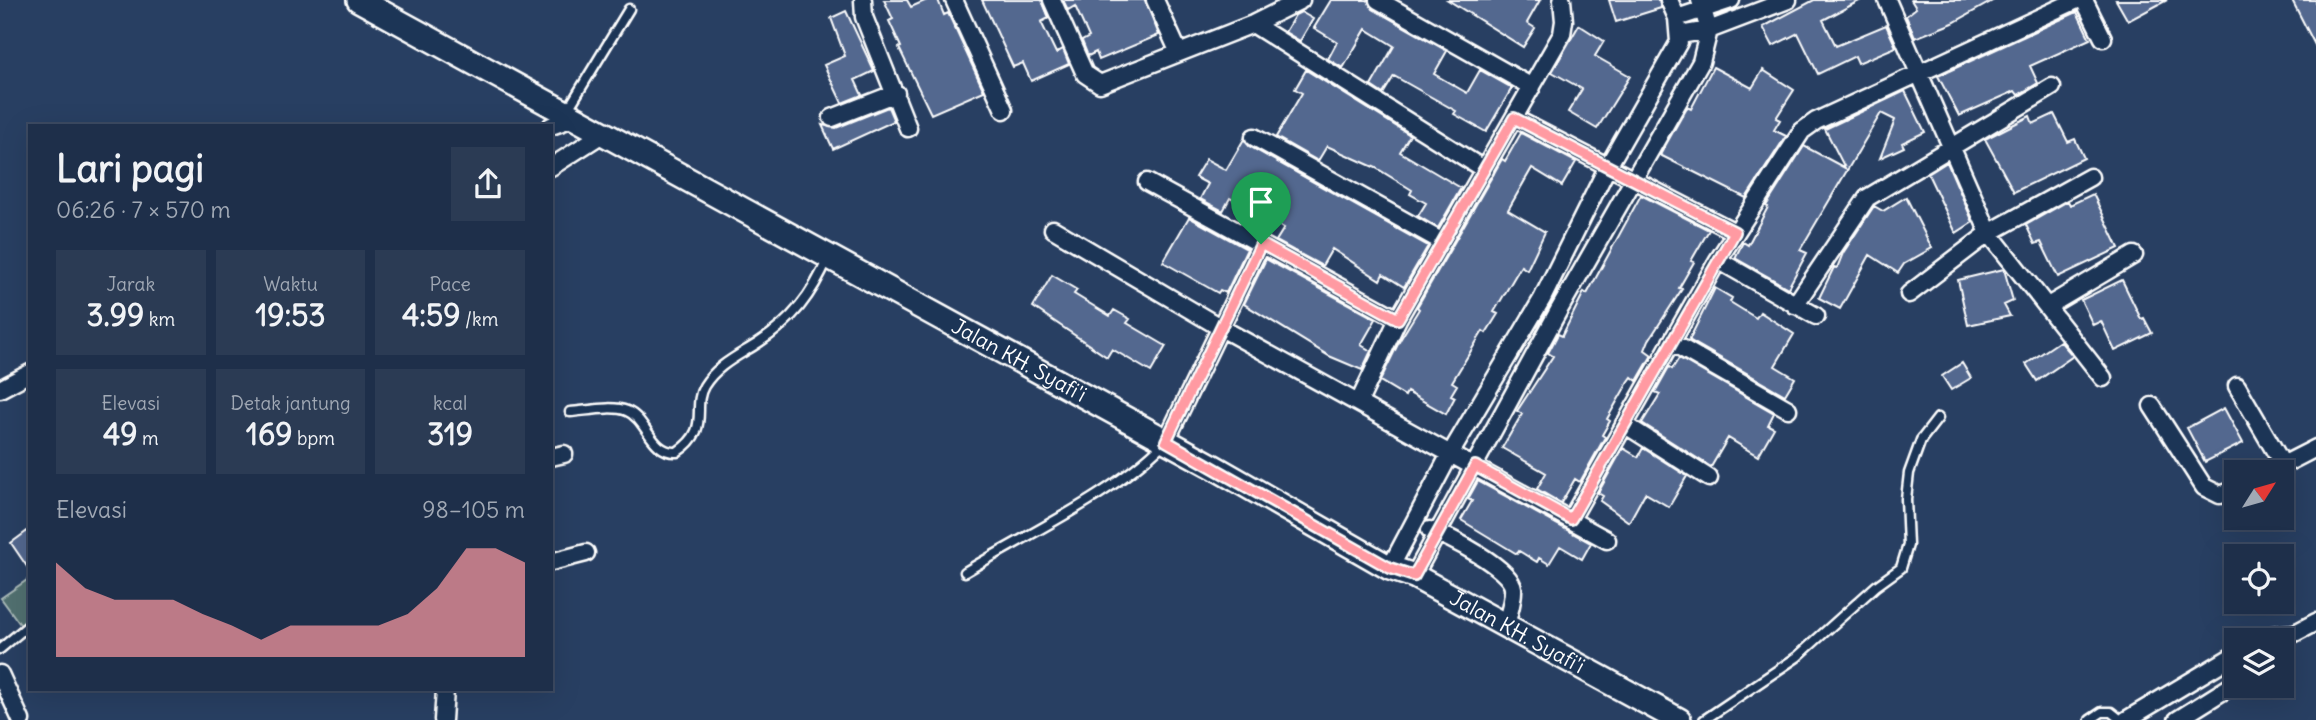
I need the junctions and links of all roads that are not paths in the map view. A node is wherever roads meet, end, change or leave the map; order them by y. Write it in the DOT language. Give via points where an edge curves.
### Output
graph roads {
  1 [pos="359,0"];
  2 [pos="863,0"];
  3 [pos="954,0"];
  4 [pos="1052,0"];
  5 [pos="1155,0"];
  6 [pos="1301,0"];
  7 [pos="1378,0"];
  8 [pos="1562,0"];
  9 [pos="1669,0"];
  10 [pos="1731,0"];
  11 [pos="1788,0"];
  12 [pos="1887,0"];
  13 [pos="2075,1"];
  14 [pos="1702,6"];
  15 [pos="629,9"];
  16 [pos="1677,18"];
  17 [pos="1252,24"];
  18 [pos="1709,30"];
  19 [pos="1680,35"];
  20 [pos="2104,38"];
  21 [pos="1180,53"];
  22 [pos="1919,75"];
  23 [pos="1532,87"];
  24 [pos="2052,87"];
  25 [pos="896,93"];
  26 [pos="1004,110"];
  27 [pos="564,118"];
  28 [pos="832,118"];
  29 [pos="1514,118"];
  30 [pos="908,128"];
  31 [pos="604,133"];
  32 [pos="1254,137"];
  33 [pos="1952,147"];
  34 [pos="553,166"];
  35 [pos="1607,168"];
  36 [pos="1485,170"];
  37 [pos="2090,177"];
  38 [pos="1633,180"];
  39 [pos="1147,181"];
  40 [pos="1053,229"];
  41 [pos="1735,232"];
  42 [pos="1989,233"];
  43 [pos="1441,241"];
  44 [pos="1261,244"];
  45 [pos="2134,255"];
  46 [pos="828,258"];
  47 [pos="1718,260"];
  48 [pos="1909,294"];
  49 [pos="1542,299"];
  50 [pos="1795,304"];
  51 [pos="2049,306"];
  52 [pos="1559,310"];
  53 [pos="1816,316"];
  54 [pos="1398,319"];
  55 [pos="1223,329"];
  56 [pos="1671,342"];
  57 [pos="28,374"];
  58 [pos="2103,378"];
  59 [pos="2237,386"];
  60 [pos="0,388"];
  61 [pos="1359,402"];
  62 [pos="2152,406"];
  63 [pos="1788,409"];
  64 [pos="570,412"];
  65 [pos="1938,418"];
  66 [pos="1624,424"];
  67 [pos="1166,441"];
  68 [pos="2316,448"];
  69 [pos="1449,456"];
  70 [pos="2272,460"];
  71 [pos="2293,460"];
  72 [pos="1475,466"];
  73 [pos="1709,478"];
  74 [pos="2224,494"];
  75 [pos="1571,519"];
  76 [pos="1414,525"];
  77 [pos="1437,533"];
  78 [pos="1608,540"];
  79 [pos="586,553"];
  80 [pos="553,561"];
  81 [pos="1390,568"];
  82 [pos="965,572"];
  83 [pos="1414,576"];
  84 [pos="2316,622"];
  85 [pos="28,626"];
  86 [pos="1506,626"];
  87 [pos="2295,633"];
  88 [pos="0,649"];
  89 [pos="2224,661"];
  90 [pos="2218,665"];
  91 [pos="2224,672"];
  92 [pos="0,674"];
  93 [pos="2224,690"];
  94 [pos="445,691"];
  95 [pos="21,720"];
  96 [pos="443,720"];
  97 [pos="1679,720"];
  98 [pos="1704,720"];
  99 [pos="2090,720"];
  100 [pos="2124,720"];
  101 [pos="2177,720"];
  1 -- 27 [label="main road, Jalan KH. Syafi'i"];
  2 -- 25 [label="street" via="864,17"];
  3 -- 26 [label="street"];
  4 -- 21 [label="street" via="1085,74 1094,83 1104,84"];
  5 -- 21 [label="street"];
  6 -- 17 [label="street"];
  7 -- 23 [label="street"];
  8 -- 23 [label="street" via="1562,34"];
  9 -- 16 [label="street"];
  10 -- 14 [label="street"];
  11 -- 18 [label="street"];
  12 -- 22 [label="street"];
  13 -- 20 [label="street"];
  13 -- 22 [label="street"];
  14 -- 16 [label="street"];
  14 -- 18 [label="street"];
  15 -- 27 [label="lane"];
  16 -- 19 [label="street"];
  17 -- 21 [label="street"];
  17 -- 36 [label="street"];
  18 -- 19 [label="street"];
  18 -- 38 [label="street" via="1701,62"];
  19 -- 35 [label="street"];
  22 -- 33 [label="street"];
  22 -- 41 [label="street" via="1808,126"];
  23 -- 29 [label="street"];
  24 -- 33 [label="street"];
  25 -- 28 [label="street"];
  25 -- 30 [label="street"];
  27 -- 31 [label="main road, Jalan KH. Syafi'i"];
  29 -- 35 [label="street"];
  29 -- 36 [label="street"];
  31 -- 34 [label="street"];
  31 -- 46 [label="main road, Jalan KH. Syafi'i"];
  32 -- 43 [label="street"];
  33 -- 42 [label="street"];
  33 -- 50 [label="street" via="1867,198"];
  35 -- 38 [label="street"];
  35 -- 49 [label="street"];
  36 -- 43 [label="street"];
  37 -- 42 [label="street"];
  38 -- 41 [label="street"];
  38 -- 52 [label="street"];
  39 -- 44 [label="street"];
  40 -- 55 [label="street"];
  41 -- 47 [label="street"];
  42 -- 48 [label="street"];
  42 -- 51 [label="street"];
  43 -- 54 [label="street"];
  44 -- 54 [label="street"];
  44 -- 55 [label="street"];
  45 -- 51 [label="street"];
  46 -- 64 [label="lane" via="799,310 772,334 724,364 706,383 701,392 700,421 677,452 661,448 634,415 624,410"];
  46 -- 67 [label="main road, Jalan KH. Syafi'i"];
  47 -- 50 [label="street"];
  47 -- 56 [label="street"];
  49 -- 52 [label="street"];
  49 -- 69 [label="street"];
  50 -- 53 [label="street"];
  51 -- 58 [label="street"];
  52 -- 72 [label="street"];
  54 -- 61 [label="street"];
  55 -- 61 [label="street"];
  55 -- 67 [label="street"];
  56 -- 63 [label="street"];
  56 -- 66 [label="street"];
  57 -- 60 [label="street"];
  59 -- 70 [label="street"];
  61 -- 69 [label="street"];
  62 -- 74 [label="street" via="2204,486"];
  65 -- 98 [label="lane" via="1922,440 1909,473 1908,545 1901,568 1797,657"];
  66 -- 73 [label="street"];
  66 -- 75 [label="street"];
  67 -- 81 [label="main road, Jalan KH. Syafi'i"];
  67 -- 82 [label="lane" via="1104,489"];
  68 -- 71 [label="street"];
  69 -- 72 [label="street"];
  69 -- 76 [label="street"];
  72 -- 75 [label="street"];
  72 -- 77 [label="street"];
  75 -- 78 [label="street"];
  76 -- 77 [label="street"];
  76 -- 81 [label="street"];
  77 -- 83 [label="street"];
  77 -- 86 [label="street" via="1487,561 1508,579 1513,587"];
  79 -- 80 [label="street"];
  81 -- 83 [label="main road, Jalan KH. Syafi'i"];
  83 -- 86 [label="main road, Jalan KH. Syafi'i"];
  84 -- 87 [label="street"];
  85 -- 88 [label="lane"];
  86 -- 97 [label="main road, Jalan KH. Syafi'i"];
  89 -- 90 [label="street"];
  90 -- 91 [label="street"];
  90 -- 100 [label="street"];
  92 -- 95 [label="street"];
  93 -- 101 [label="street"];
  94 -- 96 [label="street"];
  99 -- 100 [label="lane" via="2112,712"];
}
